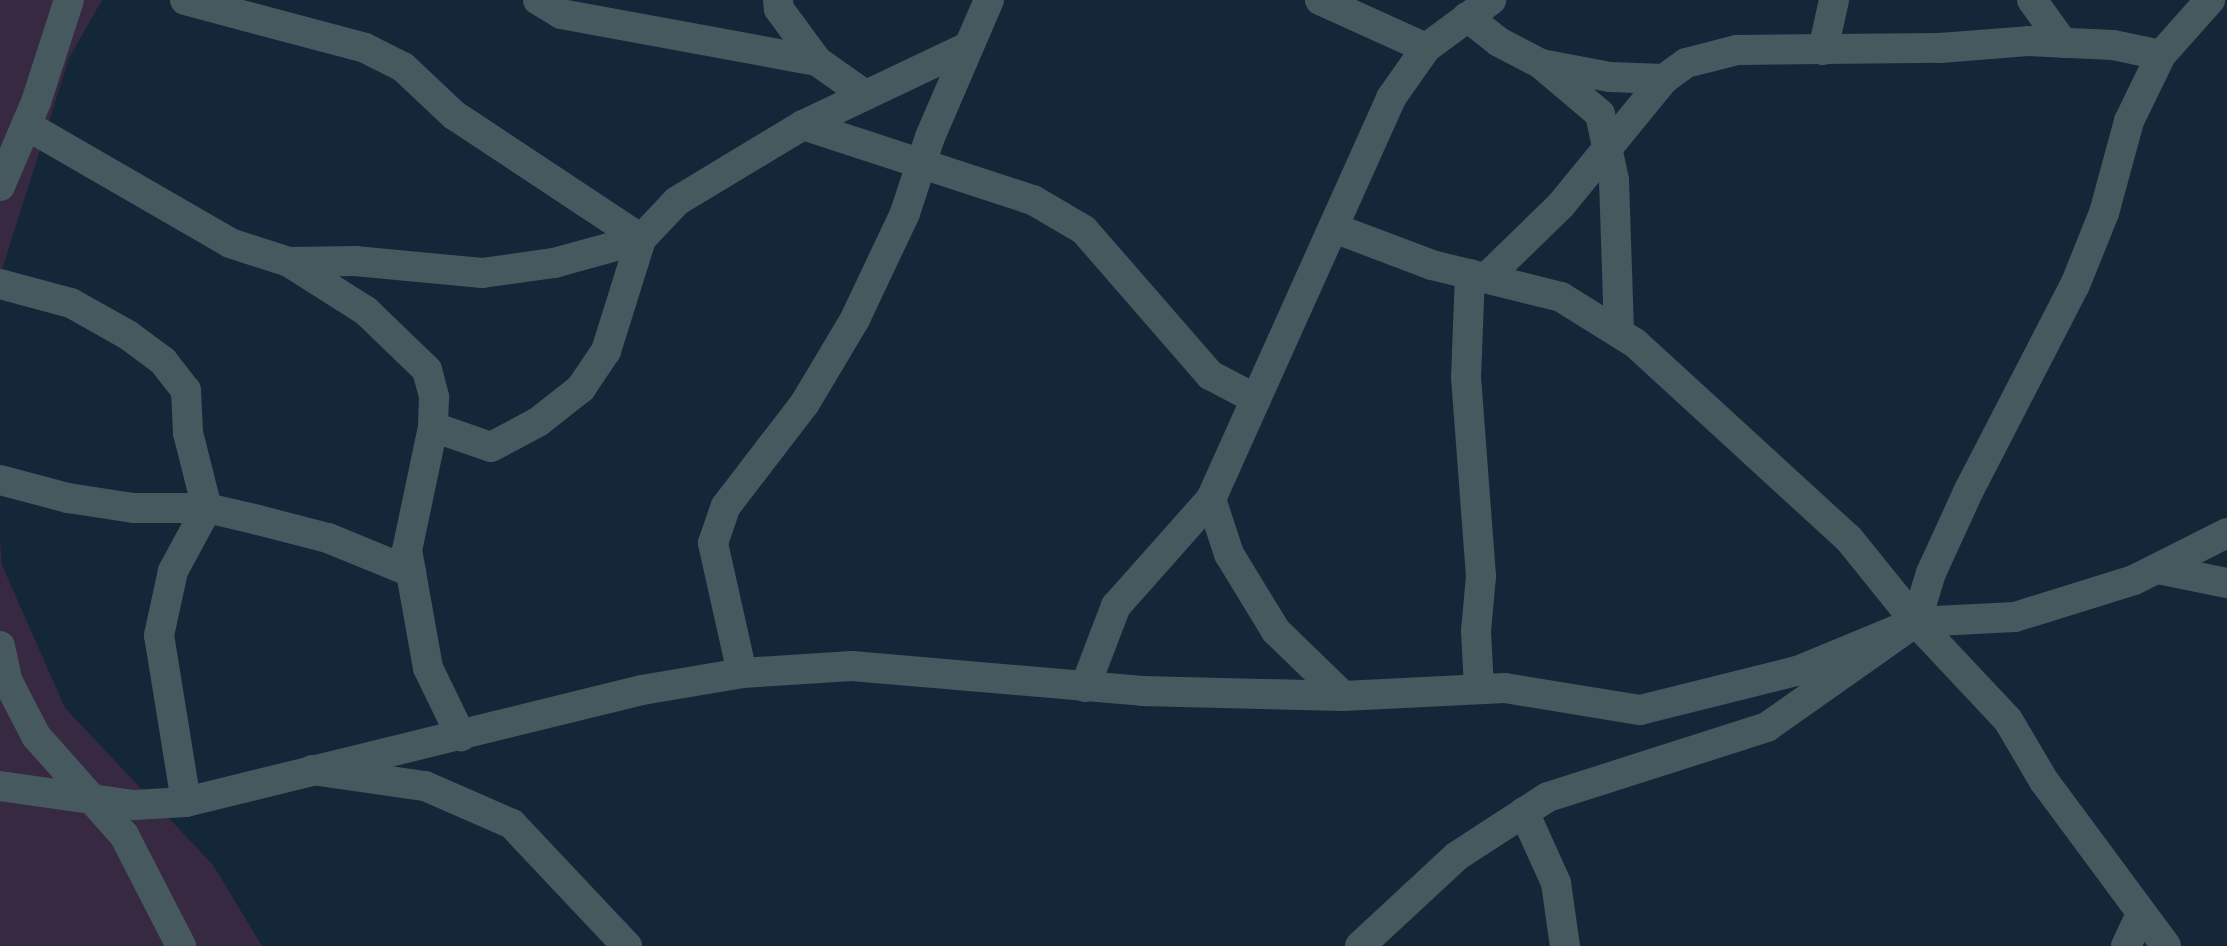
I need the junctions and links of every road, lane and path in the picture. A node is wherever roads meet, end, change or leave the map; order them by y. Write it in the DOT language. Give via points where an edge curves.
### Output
graph roads {
  1 [pos="68,0"];
  2 [pos="185,0"];
  3 [pos="538,0"];
  4 [pos="778,0"];
  5 [pos="989,0"];
  6 [pos="1320,0"];
  7 [pos="1834,0"];
  8 [pos="2032,0"];
  9 [pos="2210,0"];
  10 [pos="1479,9"];
  11 [pos="2063,42"];
  12 [pos="965,48"];
  13 [pos="1426,48"];
  14 [pos="1823,50"];
  15 [pos="2161,54"];
  16 [pos="817,61"];
  17 [pos="1541,64"];
  18 [pos="1664,80"];
  19 [pos="865,95"];
  20 [pos="26,125"];
  21 [pos="803,125"];
  22 [pos="1608,149"];
  23 [pos="922,162"];
  24 [pos="0,186"];
  25 [pos="1334,228"];
  26 [pos="642,239"];
  27 [pos="288,262"];
  28 [pos="1478,276"];
  29 [pos="0,284"];
  30 [pos="1619,333"];
  31 [pos="1256,399"];
  32 [pos="433,427"];
  33 [pos="0,480"];
  34 [pos="1210,499"];
  35 [pos="206,508"];
  36 [pos="2227,534"];
  37 [pos="2158,569"];
  38 [pos="410,572"];
  39 [pos="2227,583"];
  40 [pos="1916,622"];
  41 [pos="0,646"];
  42 [pos="742,673"];
  43 [pos="1085,686"];
  44 [pos="1479,689"];
  45 [pos="1343,696"];
  46 [pos="461,736"];
  47 [pos="306,769"];
  48 [pos="0,786"];
  49 [pos="96,800"];
  50 [pos="186,802"];
  51 [pos="1524,812"];
  52 [pos="2140,914"];
  53 [pos="595,934"];
  54 [pos="181,946"];
  55 [pos="627,946"];
  56 [pos="1360,946"];
  57 [pos="1565,946"];
  58 [pos="2126,946"];
  59 [pos="2166,946"];
  1 -- 20 [label="street"];
  2 -- 26 [label="street" via="365,48 403,66 454,115"];
  3 -- 16 [label="street" via="561,14"];
  4 -- 16 [label="street"];
  5 -- 12 [label="street"];
  6 -- 13 [label="street"];
  7 -- 14 [label="street"];
  8 -- 11 [label="street"];
  9 -- 15 [label="street"];
  10 -- 13 [label="street"];
  10 -- 17 [label="street"];
  11 -- 14 [label="street"];
  11 -- 15 [label="street"];
  12 -- 19 [label="street"];
  12 -- 23 [label="street"];
  13 -- 25 [label="street" via="1391,98"];
  14 -- 18 [label="street" via="1737,50 1686,63"];
  15 -- 40 [label="street" via="2129,120 2104,213 2074,284 1968,492"];
  16 -- 19 [label="street"];
  17 -- 18 [label="street"];
  17 -- 22 [label="street" via="1600,114"];
  18 -- 22 [label="street"];
  19 -- 21 [label="street"];
  20 -- 24 [label="street"];
  20 -- 27 [label="street" via="230,243"];
  21 -- 23 [label="street"];
  21 -- 26 [label="street" via="677,201"];
  22 -- 28 [label="street" via="1562,206"];
  22 -- 30 [label="street"];
  23 -- 31 [label="street" via="1033,200 1084,230 1210,375"];
  23 -- 42 [label="street" via="855,319 805,403 726,506 713,543"];
  25 -- 28 [label="street"];
  25 -- 31 [label="street"];
  26 -- 27 [label="street" via="554,263 482,273"];
  26 -- 32 [label="street" via="606,350 581,388 491,447"];
  27 -- 32 [label="street" via="366,310 427,370"];
  28 -- 30 [label="street" via="1561,298"];
  28 -- 44 [label="street" via="1466,377 1481,576"];
  29 -- 35 [label="street" via="71,303 163,361 186,390 188,433"];
  30 -- 40 [label="street" via="1849,539"];
  31 -- 34 [label="street"];
  32 -- 38 [label="street" via="407,550"];
  33 -- 35 [label="street" via="133,508"];
  34 -- 43 [label="street" via="1116,606"];
  34 -- 45 [label="street" via="1228,554 1276,631"];
  35 -- 38 [label="street" via="328,538"];
  35 -- 50 [label="street" via="172,571 158,635"];
  36 -- 37 [label="street"];
  37 -- 39 [label="street"];
  37 -- 40 [label="street" via="2015,618"];
  38 -- 46 [label="street" via="428,668"];
  40 -- 44 [label="street" via="1797,671 1640,710"];
  40 -- 51 [label="street" via="1767,727 1548,797"];
  40 -- 52 [label="street" via="2008,720"];
  41 -- 49 [label="street" via="7,680 36,736"];
  42 -- 43 [label="street" via="852,666"];
  42 -- 46 [label="street" via="642,690"];
  43 -- 45 [label="street"];
  44 -- 45 [label="street"];
  46 -- 47 [label="street"];
  47 -- 50 [label="street"];
  47 -- 53 [label="street" via="425,786 512,824"];
  48 -- 49 [label="street"];
  49 -- 50 [label="street"];
  49 -- 54 [label="street" via="124,836"];
  51 -- 56 [label="street" via="1457,856"];
  51 -- 57 [label="street" via="1556,882"];
  52 -- 58 [label="street"];
  52 -- 59 [label="street"];
  53 -- 55 [label="street"];
}
